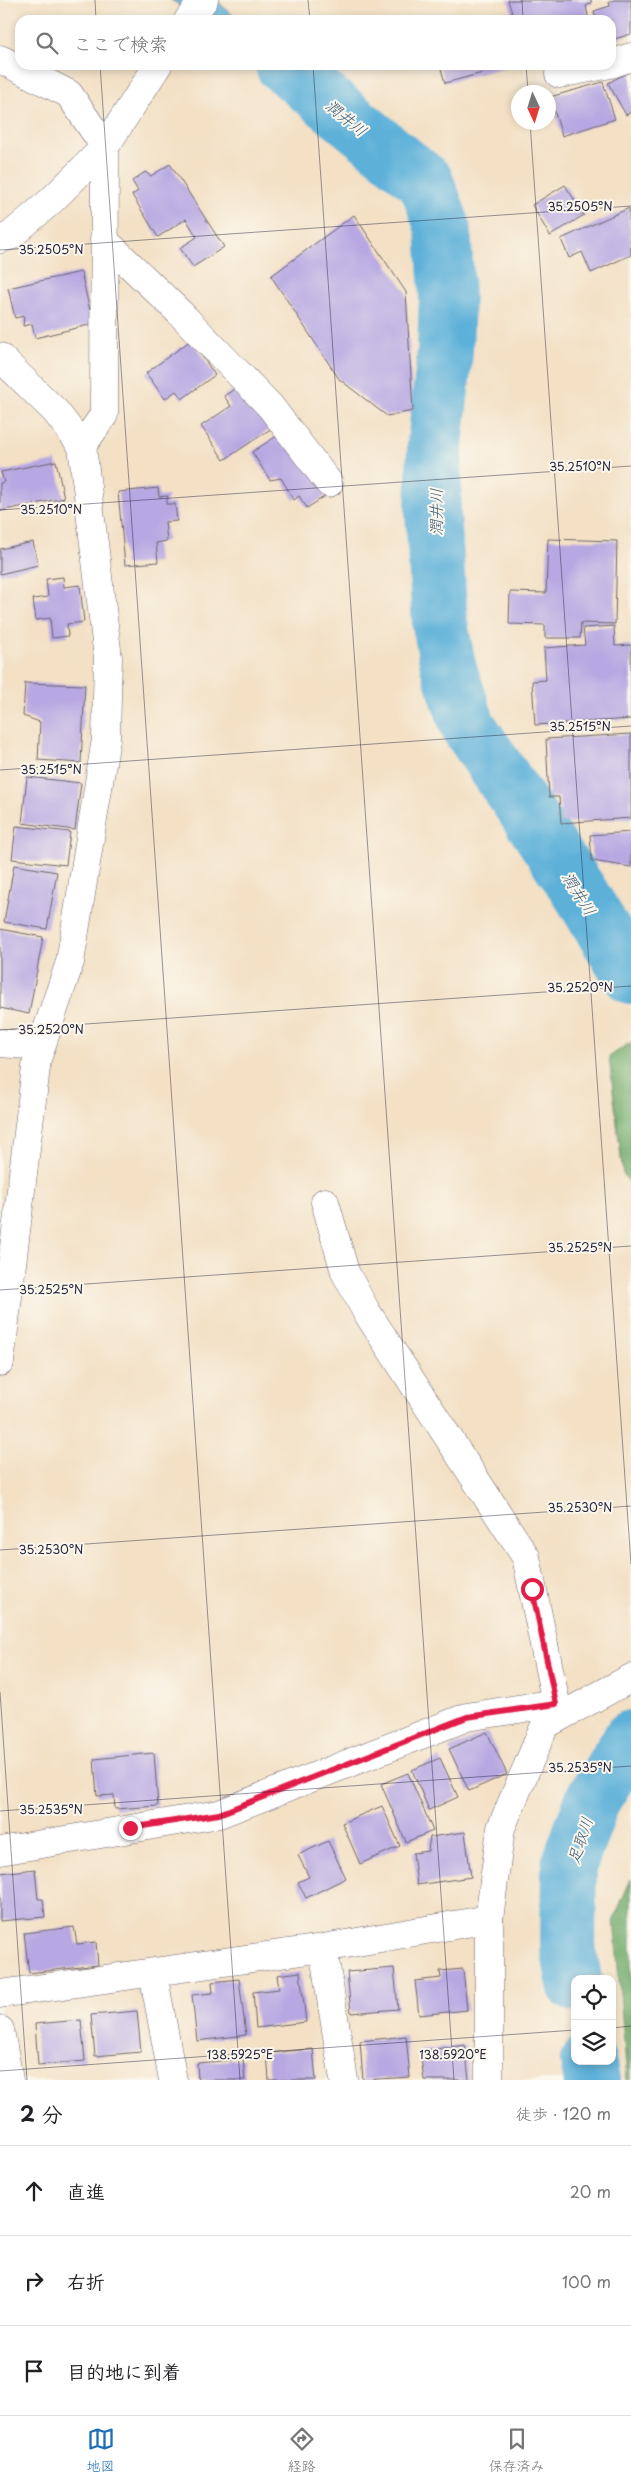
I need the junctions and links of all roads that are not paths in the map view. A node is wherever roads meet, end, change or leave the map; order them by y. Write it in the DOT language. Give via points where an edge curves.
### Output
graph roads {
  1 [pos="204,0"];
  2 [pos="192,15"];
  3 [pos="631,57"];
  4 [pos="0,59"];
  5 [pos="616,62"];
  6 [pos="15,67"];
  7 [pos="22,70"];
  8 [pos="155,70"];
  9 [pos="579,70"];
  10 [pos="559,74"];
  11 [pos="105,147"];
  12 [pos="0,239"];
  13 [pos="104,240"];
  14 [pos="0,357"];
  15 [pos="82,446"];
  16 [pos="329,483"];
  17 [pos="0,1043"];
  18 [pos="40,1046"];
  19 [pos="324,1202"];
  20 [pos="0,1362"];
  21 [pos="631,1678"];
  22 [pos="551,1714"];
  23 [pos="0,1850"];
  24 [pos="489,1919"];
  25 [pos="323,1948"];
  26 [pos="153,1973"];
  27 [pos="0,1994"];
  28 [pos="0,2030"];
  29 [pos="9,2080"];
  30 [pos="173,2080"];
  31 [pos="344,2080"];
  32 [pos="489,2080"];
  1 -- 2 [label="street"];
  3 -- 5 [label="street"];
  4 -- 6 [label="street"];
  7 -- 11 [label="street" via="69,94"];
  8 -- 11 [label="street"];
  9 -- 10 [label="street"];
  11 -- 12 [label="street" via="52,201 10,236"];
  11 -- 13 [label="street"];
  13 -- 15 [label="street" via="104,415"];
  13 -- 16 [label="street" via="270,406"];
  14 -- 15 [label="street" via="56,412"];
  15 -- 18 [label="street" via="108,658 106,739 70,962"];
  17 -- 18 [label="street"];
  18 -- 20 [label="street"];
  19 -- 22 [label="street" via="345,1272 366,1311 526,1557"];
  21 -- 22 [label="street"];
  22 -- 23 [label="street" via="467,1717 219,1814"];
  22 -- 24 [label="street" via="501,1828"];
  24 -- 25 [label="street"];
  24 -- 32 [label="street"];
  25 -- 26 [label="street"];
  25 -- 31 [label="street"];
  26 -- 27 [label="street"];
  26 -- 30 [label="street"];
  28 -- 29 [label="street"];
}
